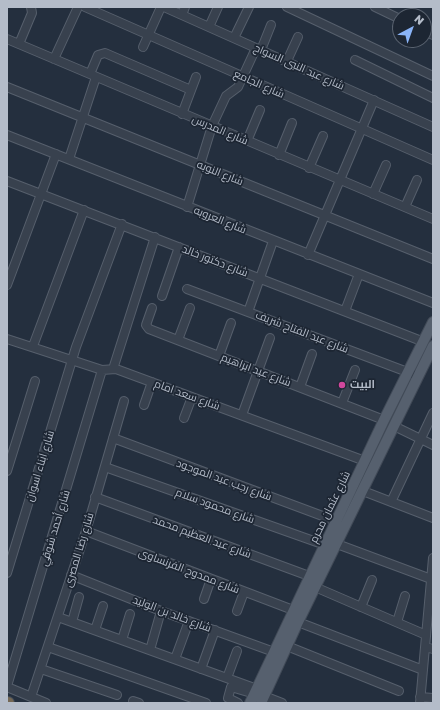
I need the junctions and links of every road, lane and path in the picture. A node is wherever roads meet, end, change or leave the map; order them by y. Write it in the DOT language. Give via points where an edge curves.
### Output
graph roads {
  1 [pos="31,7"];
  2 [pos="78,7"];
  3 [pos="85,7"];
  4 [pos="161,7"];
  5 [pos="164,7"];
  6 [pos="218,7"];
  7 [pos="248,7"];
  8 [pos="287,7"];
  9 [pos="375,7"];
  10 [pos="183,11"];
  11 [pos="392,15"];
  12 [pos="271,25"];
  13 [pos="209,27"];
  14 [pos="148,35"];
  15 [pos="298,37"];
  16 [pos="234,38"];
  17 [pos="7,39"];
  18 [pos="19,44"];
  19 [pos="143,47"];
  20 [pos="258,49"];
  21 [pos="54,59"];
  22 [pos="355,60"];
  23 [pos="287,61"];
  24 [pos="93,76"];
  25 [pos="243,76"];
  26 [pos="433,76"];
  27 [pos="196,77"];
  28 [pos="7,87"];
  29 [pos="192,90"];
  30 [pos="433,98"];
  31 [pos="374,100"];
  32 [pos="260,110"];
  33 [pos="182,114"];
  34 [pos="83,117"];
  35 [pos="292,123"];
  36 [pos="212,126"];
  37 [pos="433,127"];
  38 [pos="362,129"];
  39 [pos="7,134"];
  40 [pos="323,136"];
  41 [pos="247,141"];
  42 [pos="56,154"];
  43 [pos="279,155"];
  44 [pos="69,159"];
  45 [pos="433,160"];
  46 [pos="200,164"];
  47 [pos="386,165"];
  48 [pos="309,168"];
  49 [pos="7,180"];
  50 [pos="417,180"];
  51 [pos="339,181"];
  52 [pos="40,193"];
  53 [pos="373,194"];
  54 [pos="187,207"];
  55 [pos="405,207"];
  56 [pos="84,210"];
  57 [pos="324,216"];
  58 [pos="433,219"];
  59 [pos="122,224"];
  60 [pos="155,237"];
  61 [pos="273,241"];
  62 [pos="179,247"];
  63 [pos="308,255"];
  64 [pos="433,259"];
  65 [pos="359,274"];
  66 [pos="260,279"];
  67 [pos="7,285"];
  68 [pos="187,289"];
  69 [pos="162,296"];
  70 [pos="433,304"];
  71 [pos="152,308"];
  72 [pos="190,308"];
  73 [pos="345,311"];
  74 [pos="248,312"];
  75 [pos="433,322"];
  76 [pos="231,323"];
  77 [pos="270,338"];
  78 [pos="7,339"];
  79 [pos="178,340"];
  80 [pos="428,344"];
  81 [pos="33,346"];
  82 [pos="312,354"];
  83 [pos="219,356"];
  84 [pos="73,360"];
  85 [pos="112,369"];
  86 [pos="102,370"];
  87 [pos="355,370"];
  88 [pos="258,371"];
  89 [pos="414,374"];
  90 [pos="35,381"];
  91 [pos="152,382"];
  92 [pos="300,387"];
  93 [pos="192,397"];
  94 [pos="124,401"];
  95 [pos="342,403"];
  96 [pos="144,405"];
  97 [pos="433,413"];
  98 [pos="242,415"];
  99 [pos="184,418"];
  100 [pos="384,420"];
  101 [pos="394,426"];
  102 [pos="113,438"];
  103 [pos="421,439"];
  104 [pos="433,445"];
  105 [pos="365,461"];
  106 [pos="105,467"];
  107 [pos="7,471"];
  108 [pos="363,491"];
  109 [pos="96,498"];
  110 [pos="391,502"];
  111 [pos="433,518"];
  112 [pos="336,521"];
  113 [pos="86,531"];
  114 [pos="337,544"];
  115 [pos="324,545"];
  116 [pos="433,558"];
  117 [pos="7,573"];
  118 [pos="432,574"];
  119 [pos="71,575"];
  120 [pos="309,576"];
  121 [pos="211,579"];
  122 [pos="372,580"];
  123 [pos="315,587"];
  124 [pos="244,592"];
  125 [pos="405,596"];
  126 [pos="79,597"];
  127 [pos="204,599"];
  128 [pos="103,606"];
  129 [pos="362,607"];
  130 [pos="293,610"];
  131 [pos="160,611"];
  132 [pos="237,611"];
  133 [pos="130,614"];
  134 [pos="58,617"];
  135 [pos="189,621"];
  136 [pos="72,622"];
  137 [pos="298,622"];
  138 [pos="397,622"];
  139 [pos="95,630"];
  140 [pos="215,630"];
  141 [pos="426,635"];
  142 [pos="122,640"];
  143 [pos="287,646"];
  144 [pos="48,647"];
  145 [pos="429,648"];
  146 [pos="150,650"];
  147 [pos="237,651"];
  148 [pos="274,652"];
  149 [pos="175,659"];
  150 [pos="201,668"];
  151 [pos="41,669"];
  152 [pos="423,670"];
  153 [pos="227,678"];
  154 [pos="7,686"];
  155 [pos="399,691"];
  156 [pos="259,694"];
  157 [pos="117,695"];
  158 [pos="32,697"];
  159 [pos="433,698"];
  160 [pos="420,700"];
  161 [pos="46,703"];
  162 [pos="206,703"];
  163 [pos="238,703"];
  164 [pos="250,703"];
  165 [pos="282,703"];
  1 -- 18 [label="street" via="32,13"];
  2 -- 21 [label="street"];
  3 -- 14 [label="street, شارع الجامع"];
  4 -- 14 [label="street"];
  5 -- 10 [label="street, شارع عبد النبى السواح"];
  6 -- 13 [label="street"];
  7 -- 16 [label="street"];
  8 -- 26 [label="street"];
  9 -- 11 [label="street"];
  10 -- 13 [label="street, شارع عبد النبى السواح"];
  12 -- 20 [label="street"];
  13 -- 16 [label="street, شارع عبد النبى السواح"];
  14 -- 19 [label="street"];
  14 -- 25 [label="street, شارع الجامع"];
  15 -- 23 [label="street"];
  16 -- 20 [label="street, شارع عبد النبى السواح"];
  17 -- 18 [label="street, شارع المدرس"];
  18 -- 21 [label="street, شارع المدرس"];
  20 -- 23 [label="street, شارع عبد النبى السواح"];
  20 -- 25 [label="street"];
  21 -- 24 [label="street, شارع المدرس"];
  22 -- 30 [label="street"];
  23 -- 31 [label="street, شارع عبد النبى السواح"];
  24 -- 29 [label="street" via="98,55 105,52"];
  24 -- 33 [label="street, شارع المدرس"];
  24 -- 34 [label="street"];
  25 -- 36 [label="street" via="236,90 226,96"];
  25 -- 38 [label="street, شارع الجامع"];
  27 -- 29 [label="street"];
  28 -- 34 [label="street, شارع النوبه"];
  29 -- 33 [label="street"];
  31 -- 37 [label="street, شارع عبد النبى السواح"];
  31 -- 38 [label="street"];
  32 -- 41 [label="street"];
  33 -- 36 [label="street, شارع المدرس"];
  34 -- 44 [label="street"];
  34 -- 46 [label="street, شارع النوبه"];
  35 -- 43 [label="street"];
  36 -- 41 [label="street, شارع المدرس"];
  36 -- 46 [label="street"];
  38 -- 45 [label="street, شارع الجامع"];
  38 -- 51 [label="street"];
  39 -- 42 [label="street, شارع العروبه"];
  40 -- 48 [label="street"];
  41 -- 43 [label="street, شارع المدرس"];
  42 -- 44 [label="street, شارع العروبه"];
  42 -- 52 [label="street"];
  43 -- 48 [label="street, شارع المدرس"];
  44 -- 54 [label="street, شارع العروبه"];
  46 -- 54 [label="street"];
  46 -- 57 [label="street, شارع النوبه"];
  47 -- 53 [label="street"];
  48 -- 51 [label="street, شارع المدرس"];
  49 -- 52 [label="street, شارع دكتور خالد"];
  50 -- 55 [label="street"];
  51 -- 53 [label="street, شارع المدرس"];
  51 -- 57 [label="street"];
  52 -- 56 [label="street, شارع دكتور خالد"];
  52 -- 67 [label="street"];
  53 -- 55 [label="street, شارع المدرس"];
  54 -- 61 [label="street, شارع العروبه"];
  55 -- 58 [label="street, شارع المدرس"];
  56 -- 59 [label="street, شارع دكتور خالد"];
  56 -- 81 [label="street"];
  57 -- 63 [label="street"];
  57 -- 64 [label="street, شارع النوبه"];
  59 -- 60 [label="street, شارع دكتور خالد"];
  59 -- 84 [label="street, شارع ابناء اسوان"];
  60 -- 62 [label="street, شارع دكتور خالد"];
  60 -- 85 [label="street"];
  61 -- 63 [label="street, شارع العروبه"];
  61 -- 66 [label="street"];
  62 -- 66 [label="street, شارع دكتور خالد"];
  62 -- 69 [label="street"];
  63 -- 65 [label="street, شارع العروبه"];
  65 -- 70 [label="street, شارع العروبه"];
  65 -- 73 [label="street"];
  66 -- 73 [label="street, شارع دكتور خالد"];
  66 -- 74 [label="street"];
  68 -- 74 [label="street, شارع عبد الفتاح شريف"];
  71 -- 79 [label="street, شارع عيد ابراهيم" via="147,327"];
  72 -- 79 [label="street"];
  73 -- 80 [label="street, شارع دكتور خالد"];
  74 -- 89 [label="street, شارع عبد الفتاح شريف"];
  75 -- 80 [label="main road, شارع عثمان محرم"];
  76 -- 83 [label="street"];
  77 -- 88 [label="street"];
  78 -- 81 [label="street, شارع سعد امام"];
  79 -- 83 [label="street, شارع عيد ابراهيم"];
  80 -- 89 [label="main road, شارع عثمان محرم"];
  81 -- 84 [label="street, شارع سعد امام"];
  82 -- 92 [label="street"];
  83 -- 88 [label="street, شارع عيد ابراهيم"];
  84 -- 86 [label="street, شارع سعد امام"];
  84 -- 117 [label="street, شارع ابناء اسوان"];
  85 -- 86 [label="street, شارع سعد امام"];
  85 -- 91 [label="street, شارع سعد امام"];
  86 -- 154 [label="street, شارع أحمد شوقي"];
  87 -- 95 [label="street"];
  88 -- 92 [label="street, شارع عيد ابراهيم"];
  88 -- 98 [label="street"];
  89 -- 100 [label="main road, شارع عثمان محرم"];
  89 -- 101 [label="main road, شارع عثمان محرم"];
  90 -- 107 [label="street"];
  91 -- 93 [label="street, شارع سعد امام"];
  91 -- 96 [label="street"];
  92 -- 95 [label="street, شارع عيد ابراهيم"];
  93 -- 98 [label="street, شارع سعد امام"];
  93 -- 99 [label="street"];
  94 -- 102 [label="street, شارع رضا المصرى"];
  95 -- 100 [label="street, شارع عيد ابراهيم"];
  97 -- 103 [label="street"];
  98 -- 105 [label="street, شارع سعد امام"];
  100 -- 105 [label="main road, شارع عثمان محرم"];
  101 -- 103 [label="street"];
  101 -- 108 [label="main road, شارع عثمان محرم"];
  102 -- 106 [label="street, شارع رضا المصرى"];
  102 -- 112 [label="street, شارع رجب عبد الموجود"];
  103 -- 104 [label="street"];
  103 -- 110 [label="street"];
  105 -- 112 [label="main road, شارع عثمان محرم"];
  106 -- 109 [label="street, شارع رضا المصرى"];
  106 -- 115 [label="street, شارع محمود سلام"];
  108 -- 110 [label="street"];
  108 -- 114 [label="main road, شارع عثمان محرم"];
  109 -- 113 [label="street, شارع رضا المصرى"];
  109 -- 120 [label="street, شارع عبد العظيم محمد"];
  110 -- 111 [label="street"];
  112 -- 115 [label="main road, شارع عثمان محرم"];
  113 -- 119 [label="street, شارع رضا المصرى"];
  113 -- 121 [label="street, شارع ممدوح الفرنساوى"];
  114 -- 118 [label="street"];
  114 -- 123 [label="main road, شارع عثمان محرم"];
  115 -- 120 [label="main road, شارع عثمان محرم"];
  116 -- 118 [label="street"];
  118 -- 141 [label="street"];
  119 -- 131 [label="street, شارع خالد بن الوليد"];
  119 -- 134 [label="street, شارع رضا المصرى"];
  120 -- 130 [label="main road, شارع عثمان محرم"];
  121 -- 124 [label="street, شارع ممدوح الفرنساوى"];
  121 -- 127 [label="street"];
  122 -- 129 [label="street"];
  123 -- 129 [label="street"];
  123 -- 137 [label="main road, شارع عثمان محرم"];
  124 -- 130 [label="street, شارع ممدوح الفرنساوى"];
  124 -- 132 [label="street"];
  125 -- 138 [label="street"];
  126 -- 136 [label="street"];
  128 -- 139 [label="street"];
  129 -- 138 [label="street"];
  130 -- 148 [label="main road, شارع عثمان محرم"];
  131 -- 135 [label="street, شارع خالد بن الوليد"];
  131 -- 146 [label="street"];
  133 -- 142 [label="street"];
  134 -- 136 [label="street"];
  134 -- 144 [label="street, شارع رضا المصرى"];
  135 -- 140 [label="street, شارع خالد بن الوليد"];
  135 -- 149 [label="street"];
  136 -- 139 [label="street"];
  137 -- 143 [label="main road, شارع عثمان محرم"];
  137 -- 152 [label="street"];
  138 -- 141 [label="street"];
  139 -- 142 [label="street"];
  140 -- 148 [label="street, شارع خالد بن الوليد"];
  140 -- 150 [label="street"];
  141 -- 145 [label="street"];
  142 -- 146 [label="street"];
  143 -- 155 [label="street"];
  143 -- 156 [label="main road, شارع عثمان محرم"];
  144 -- 151 [label="street, شارع رضا المصرى"];
  144 -- 162 [label="street"];
  145 -- 152 [label="street"];
  146 -- 149 [label="street"];
  147 -- 153 [label="street"];
  148 -- 156 [label="main road, شارع عثمان محرم"];
  149 -- 150 [label="street"];
  150 -- 153 [label="street"];
  151 -- 157 [label="street"];
  151 -- 158 [label="street, شارع رضا المصرى"];
  152 -- 160 [label="street"];
  153 -- 156 [label="street"];
  154 -- 158 [label="street"];
  156 -- 163 [label="street" via="231,687 228,698"];
  156 -- 164 [label="main road, شارع عثمان محرم"];
  156 -- 165 [label="street"];
  158 -- 161 [label="street"];
  159 -- 160 [label="street"];
}
